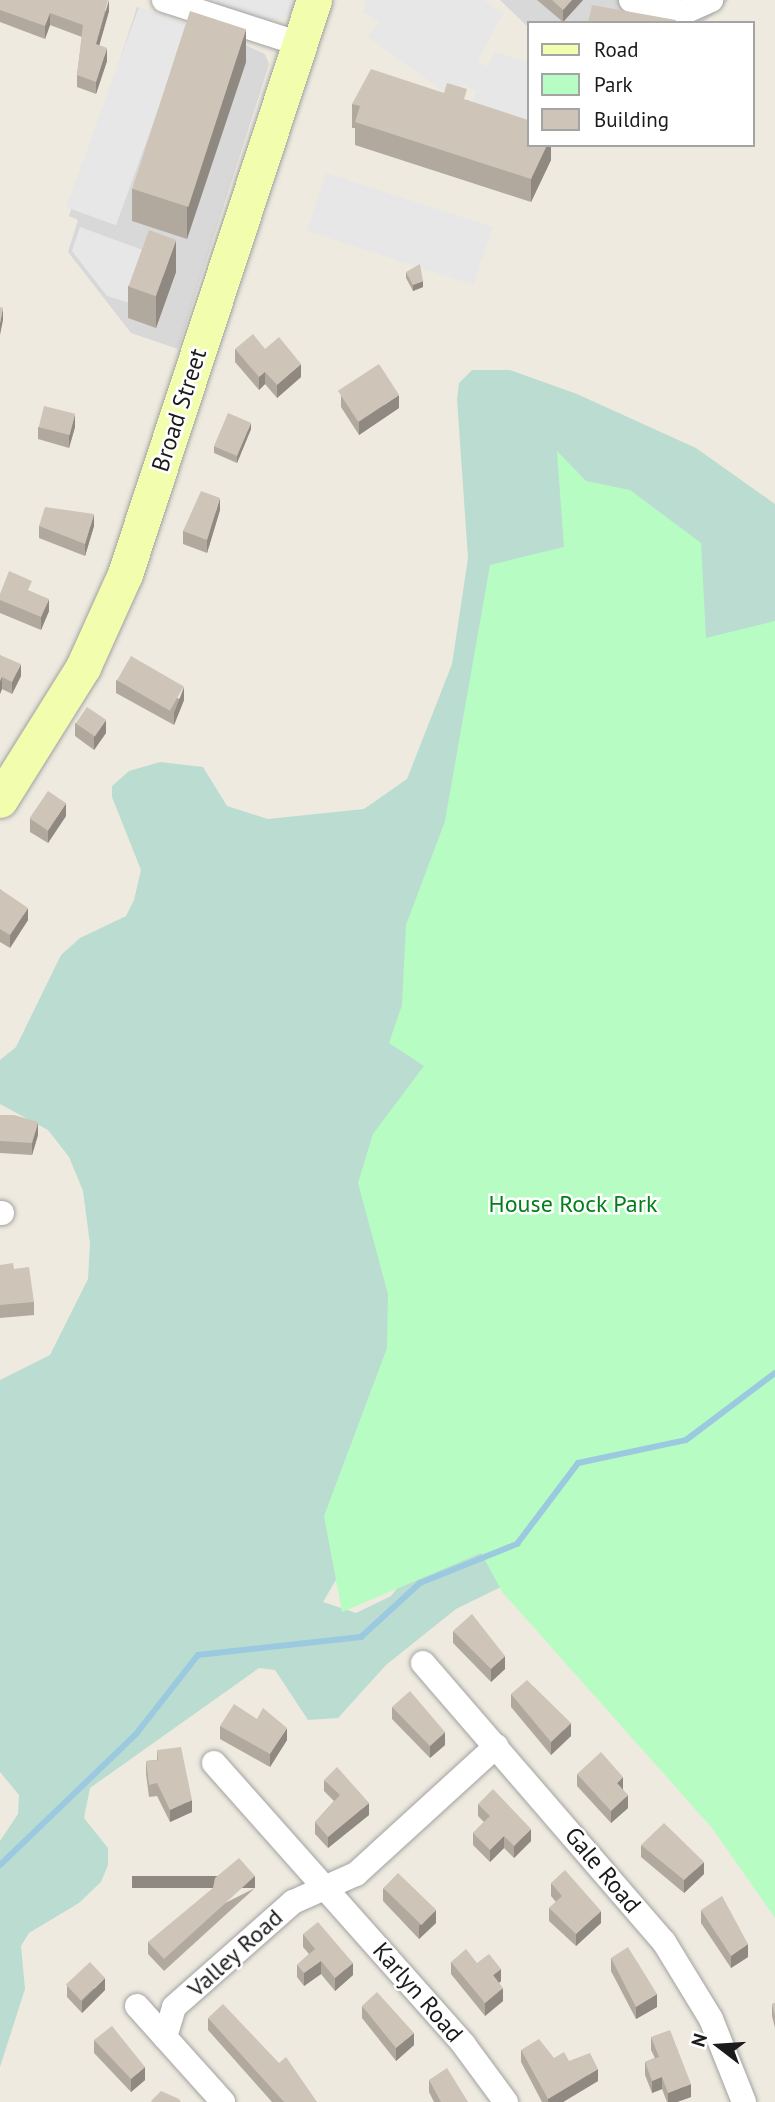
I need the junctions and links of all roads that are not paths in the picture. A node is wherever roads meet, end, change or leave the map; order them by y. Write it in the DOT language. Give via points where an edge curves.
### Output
graph roads {
  1 [pos="164,0"];
  2 [pos="314,0"];
  3 [pos="631,0"];
  4 [pos="711,0"];
  5 [pos="300,44"];
  6 [pos="0,800"];
  7 [pos="424,1663"];
  8 [pos="496,1746"];
  9 [pos="214,1763"];
  10 [pos="326,1886"];
  11 [pos="136,2006"];
  12 [pos="165,2037"];
  13 [pos="223,2102"];
  14 [pos="506,2102"];
  15 [pos="744,2102"];
  1 -- 5 [label="street"];
  2 -- 5 [label="main road, Broad Street"];
  3 -- 4 [label="street" via="682,13"];
  5 -- 6 [label="main road, Broad Street" via="121,586 83,667"];
  7 -- 8 [label="street, Gale Road"];
  8 -- 10 [label="street, Valley Road" via="355,1874"];
  8 -- 15 [label="street, Gale Road" via="664,1942 711,2019"];
  9 -- 10 [label="street"];
  10 -- 12 [label="street, Valley Road" via="293,1902 174,2007"];
  10 -- 14 [label="street, Karlyn Road"];
  11 -- 12 [label="street"];
  12 -- 13 [label="street"];
}
